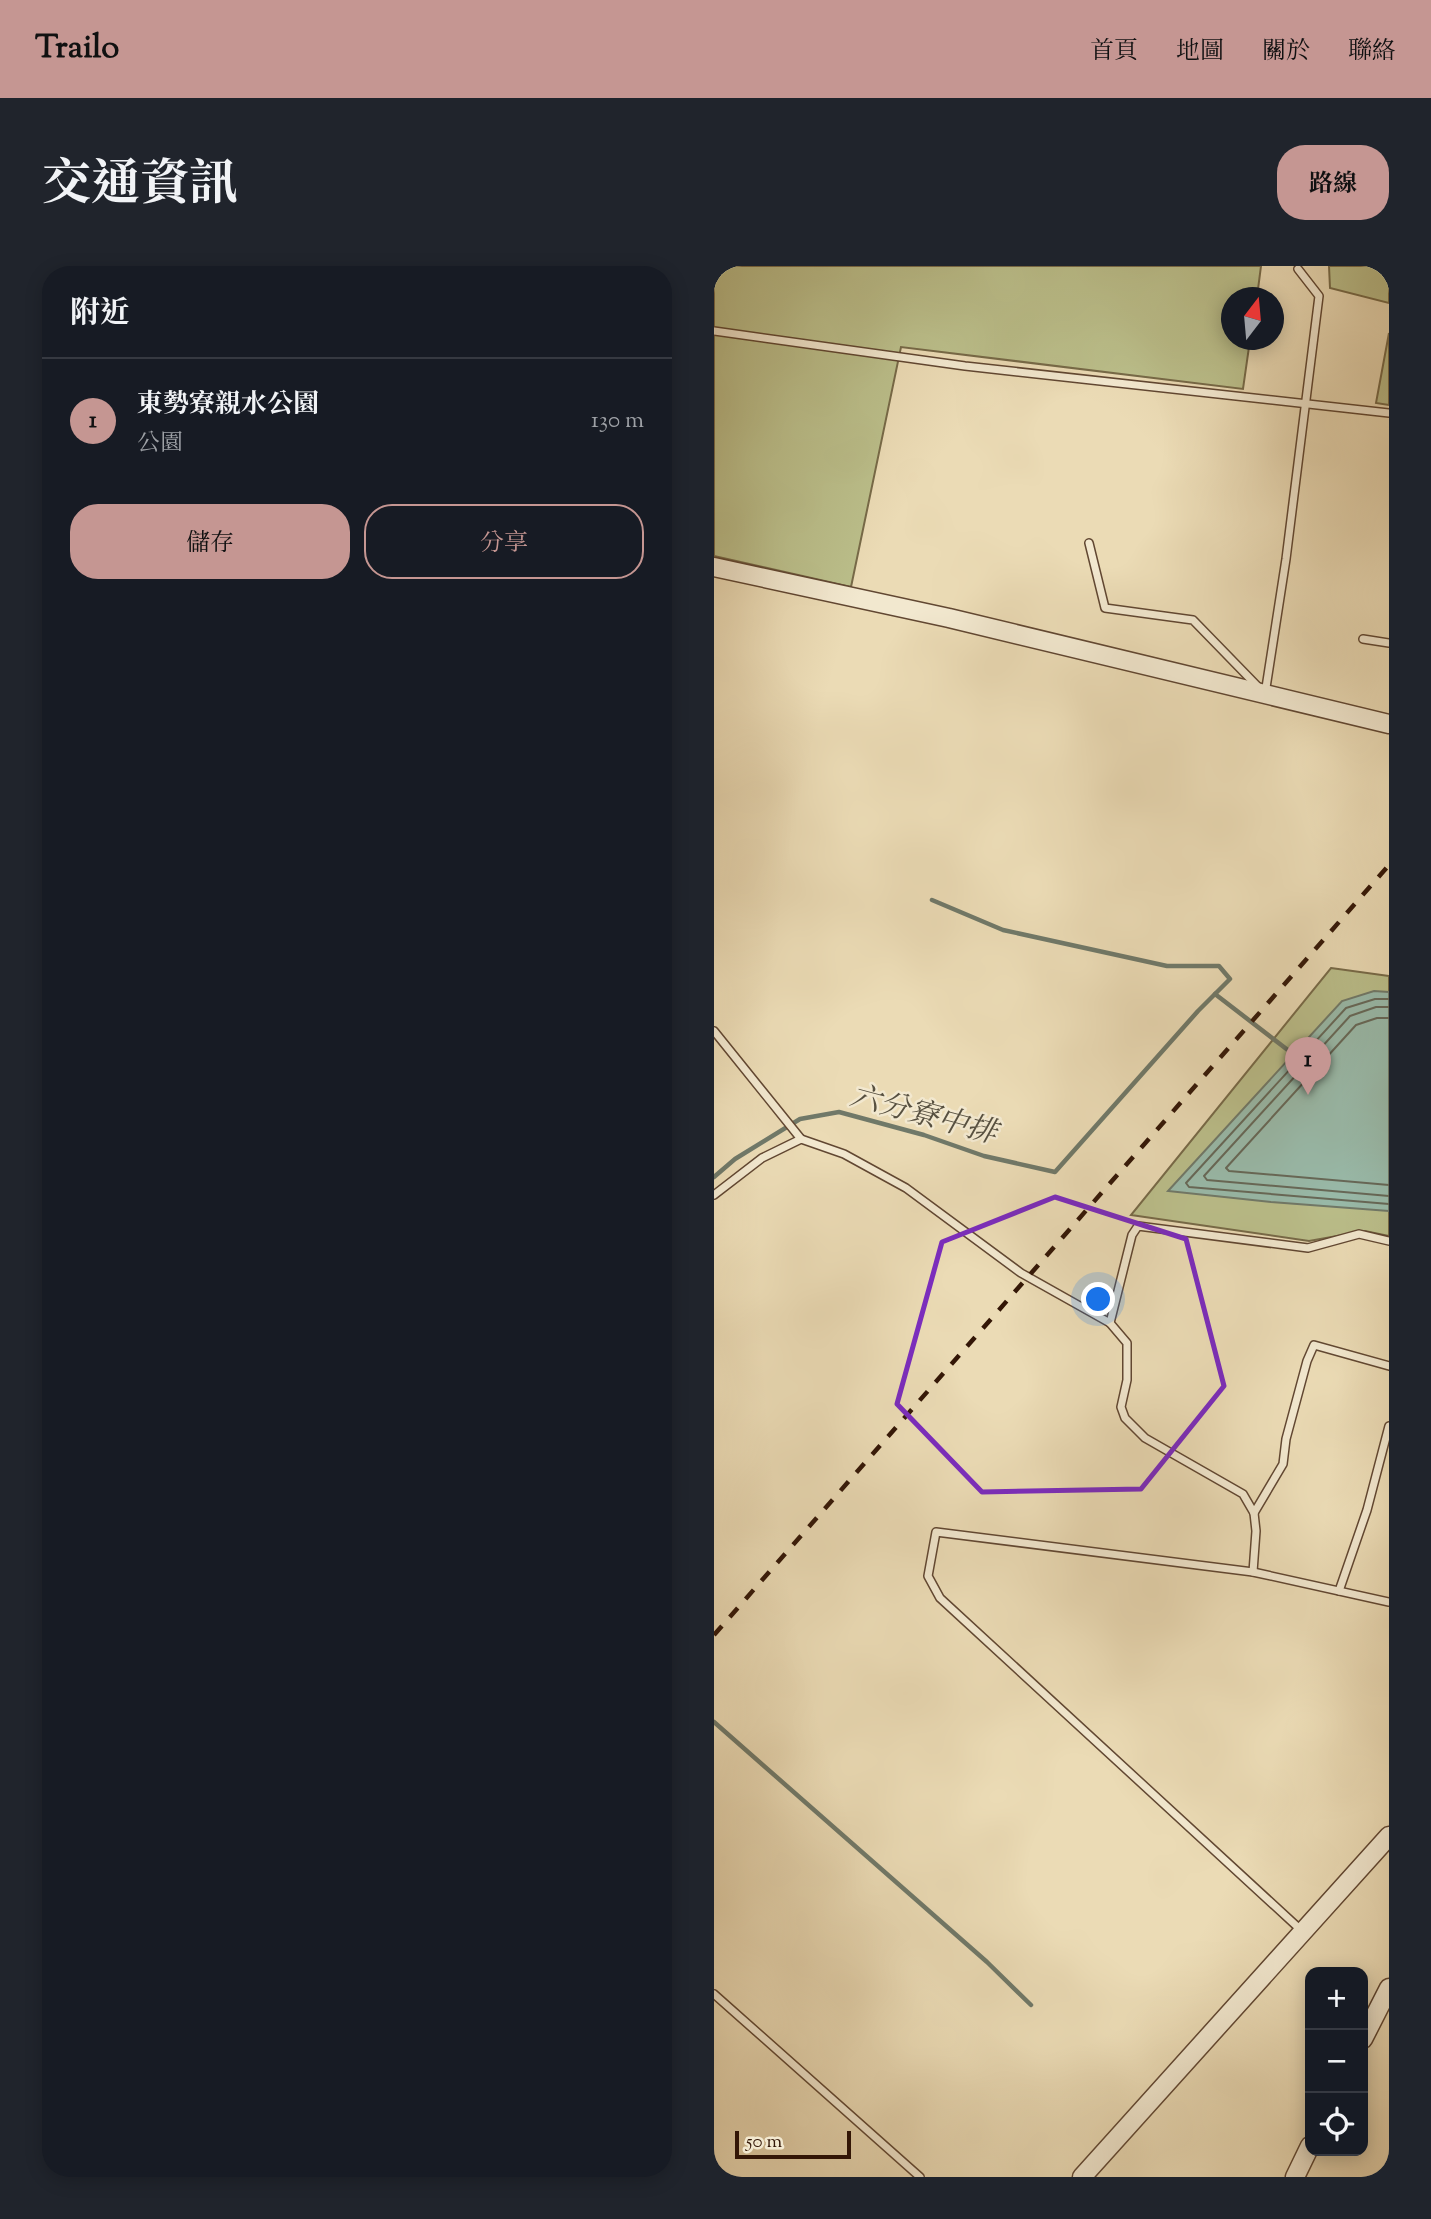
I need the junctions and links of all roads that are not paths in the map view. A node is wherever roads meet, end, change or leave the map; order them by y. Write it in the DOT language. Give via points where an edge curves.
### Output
graph roads {
  1 [pos="1298,269"];
  2 [pos="714,331"];
  3 [pos="1304,403"];
  4 [pos="1389,412"];
  5 [pos="1089,543"];
  6 [pos="714,567"];
  7 [pos="1363,639"];
  8 [pos="1389,643"];
  9 [pos="1265,694"];
  10 [pos="1389,724"];
  11 [pos="714,1031"];
  12 [pos="799,1136"];
  13 [pos="714,1195"];
  14 [pos="1389,1241"];
  15 [pos="1110,1323"];
  16 [pos="1389,1366"];
  17 [pos="1389,1426"];
  18 [pos="1254,1513"];
  19 [pos="1253,1572"];
  20 [pos="1339,1591"];
  21 [pos="1389,1602"];
  22 [pos="1389,1836"];
  23 [pos="1303,1932"];
  24 [pos="1389,1988"];
  25 [pos="714,1994"];
  26 [pos="1368,2030"];
  27 [pos="1305,2156"];
  28 [pos="920,2177"];
  29 [pos="1083,2177"];
  30 [pos="1296,2177"];
  1 -- 3 [label="lane" via="1319,296"];
  2 -- 3 [label="lane" via="965,366"];
  3 -- 4 [label="lane"];
  3 -- 9 [label="lane"];
  5 -- 9 [label="lane" via="1105,608 1193,620"];
  6 -- 9 [label="street"];
  7 -- 8 [label="lane"];
  9 -- 10 [label="street"];
  11 -- 12 [label="lane"];
  12 -- 13 [label="lane"];
  12 -- 15 [label="lane" via="906,1188 1021,1273"];
  14 -- 15 [label="lane" via="1359,1234 1308,1248 1138,1226"];
  15 -- 18 [label="lane" via="1127,1343 1121,1407 1125,1418 1145,1438 1243,1494"];
  16 -- 18 [label="lane" via="1314,1345 1286,1438 1283,1464"];
  17 -- 20 [label="lane"];
  18 -- 19 [label="lane" via="1257,1543"];
  19 -- 20 [label="lane"];
  19 -- 23 [label="lane" via="936,1532 928,1576 940,1598"];
  20 -- 21 [label="lane"];
  22 -- 23 [label="street"];
  23 -- 29 [label="street"];
  24 -- 26 [label="street"];
  25 -- 28 [label="lane"];
  27 -- 30 [label="street"];
}
